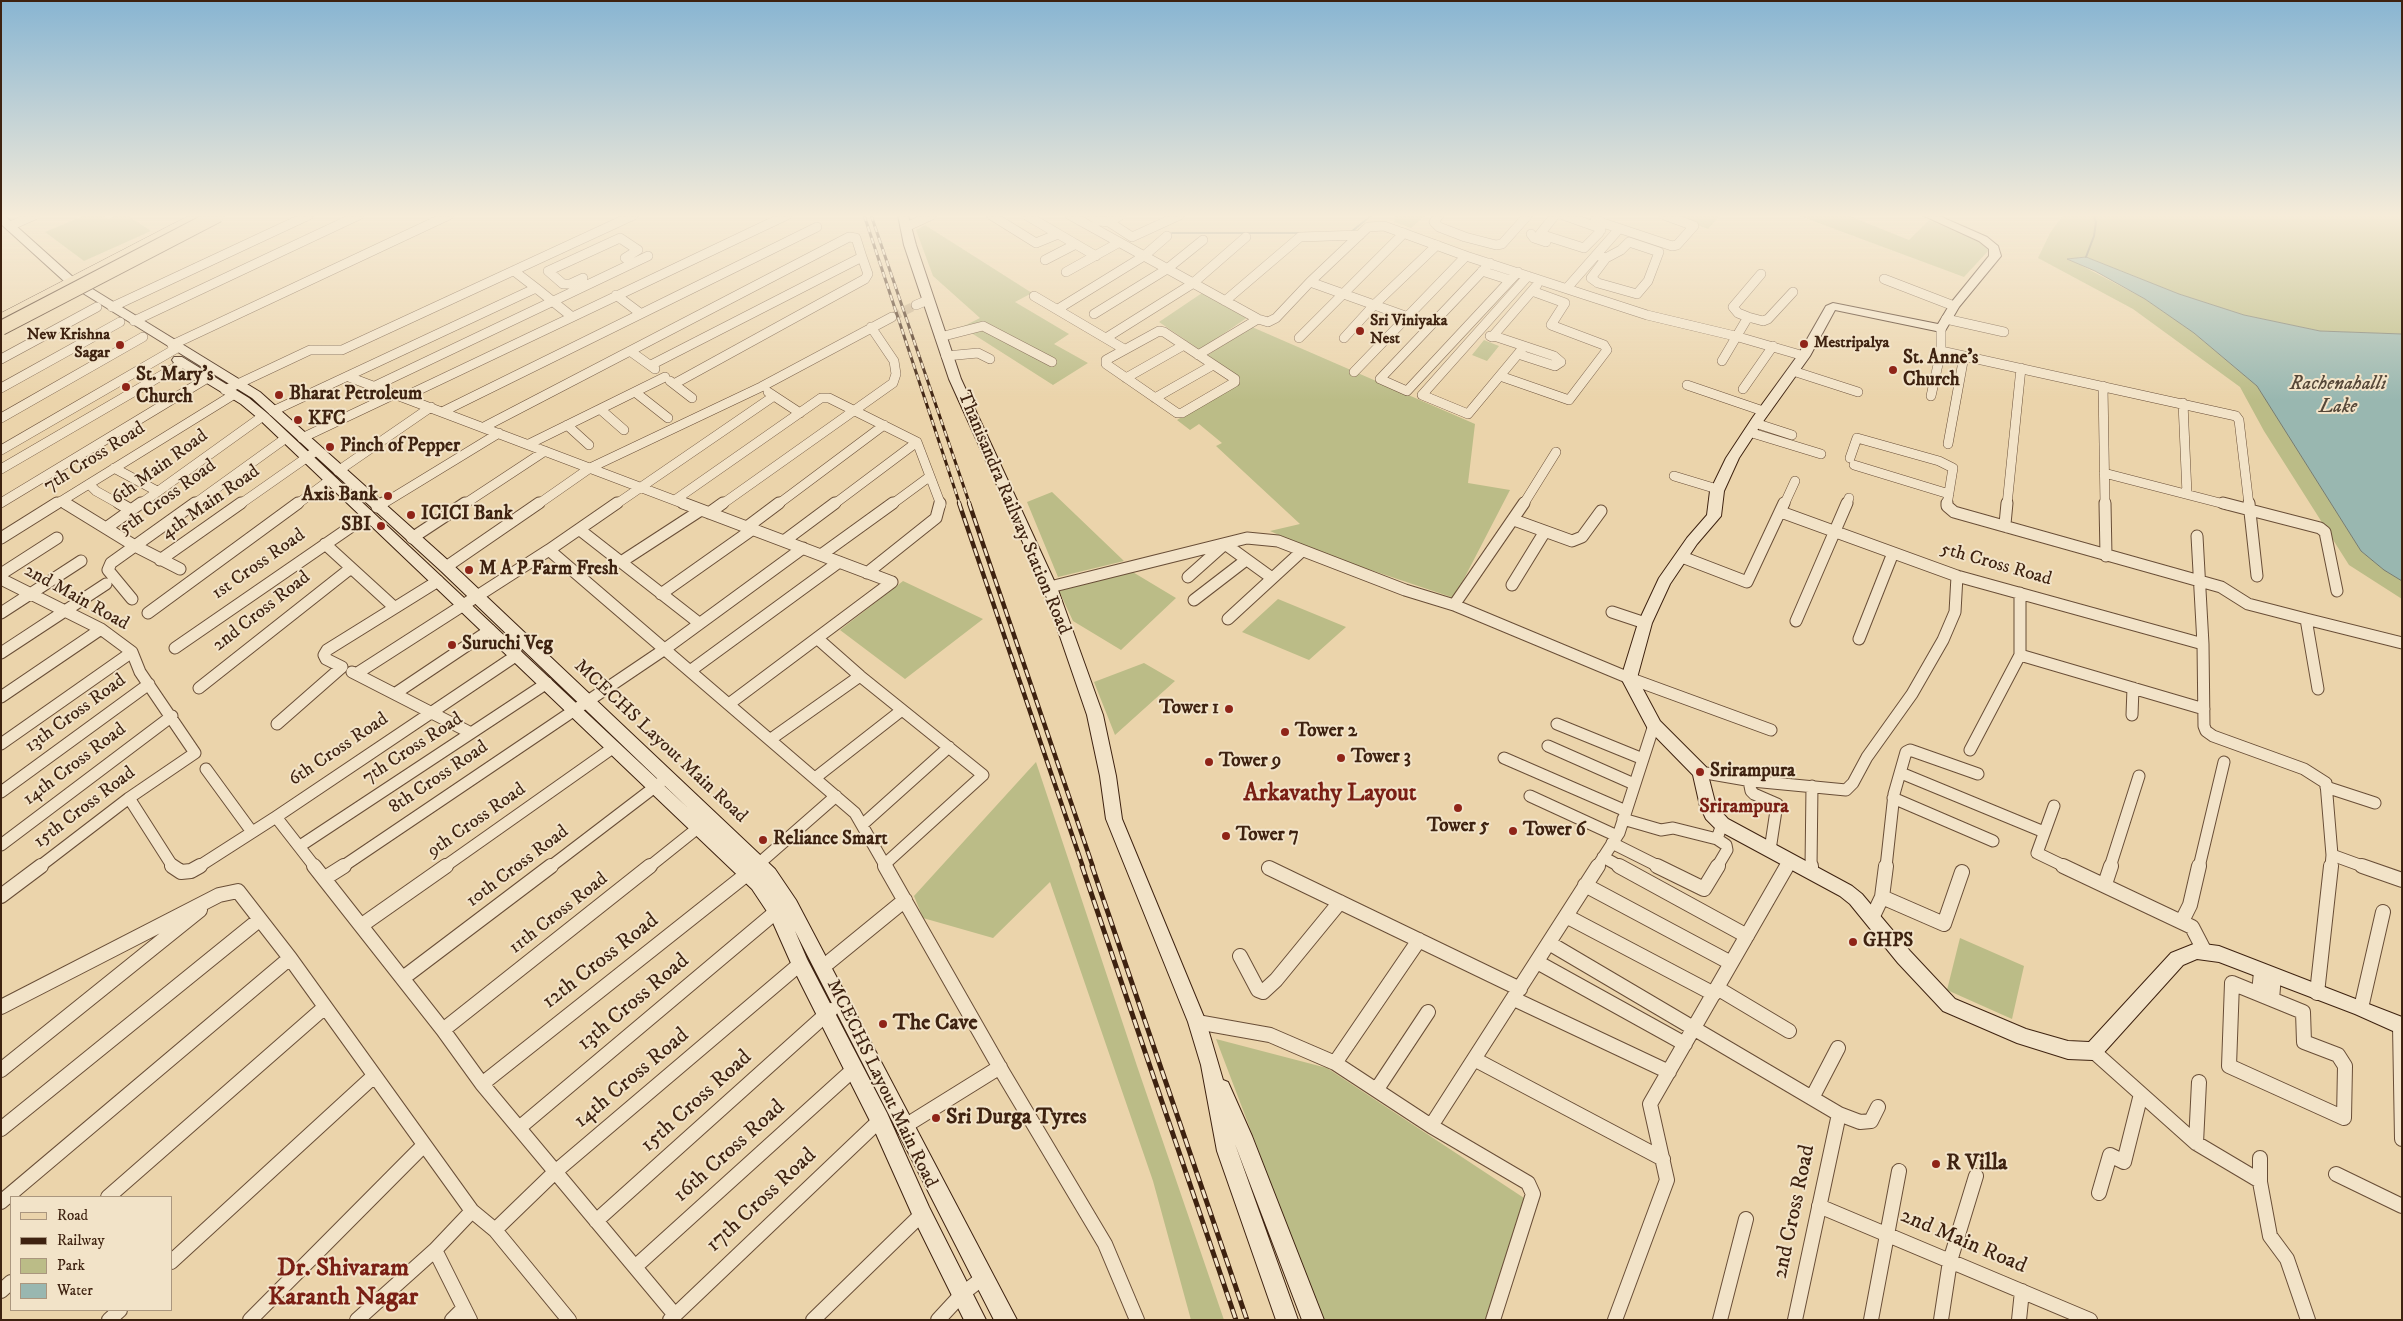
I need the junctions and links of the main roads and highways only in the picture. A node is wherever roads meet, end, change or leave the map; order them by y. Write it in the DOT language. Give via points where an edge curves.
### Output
graph roads {
  1 [pos="90,277"];
  2 [pos="93,277"];
  3 [pos="97,277"];
  4 [pos="102,277"];
  5 [pos="79,285"];
  6 [pos="1,319"];
  7 [pos="1,323"];
  8 [pos="1,330"];
  1 -- 7 [label="main road"];
  2 -- 5 [label="main road"];
  3 -- 5 [label="main road"];
  4 -- 8 [label="main road, bridge"];
  5 -- 6 [label="main road"];
  5 -- 8 [label="main road"];
}
